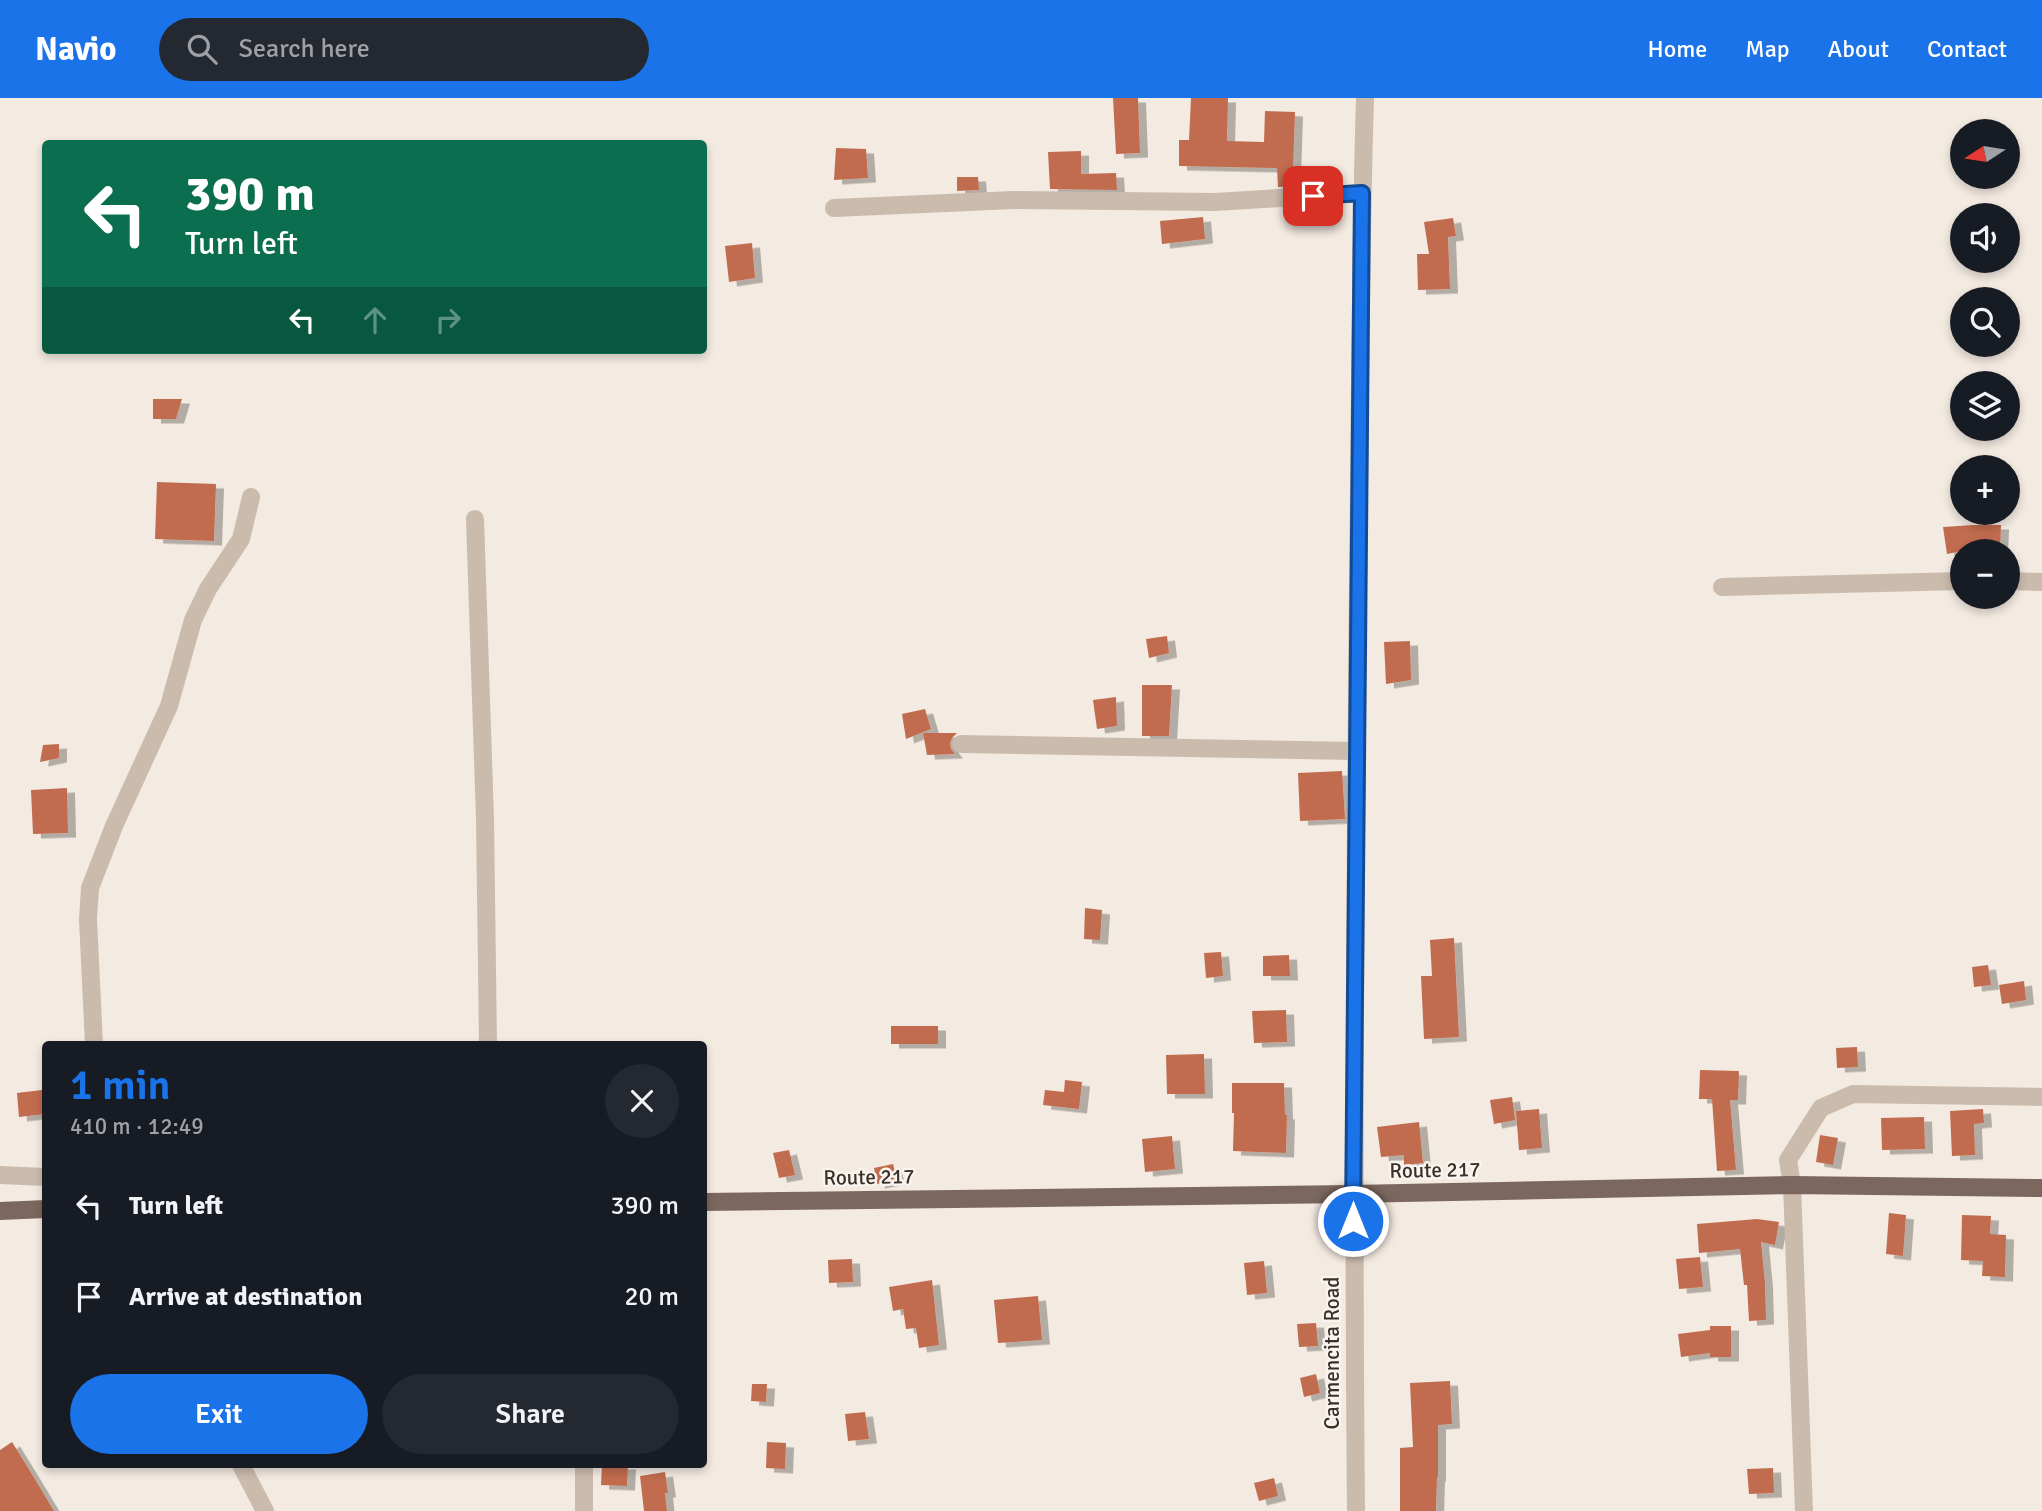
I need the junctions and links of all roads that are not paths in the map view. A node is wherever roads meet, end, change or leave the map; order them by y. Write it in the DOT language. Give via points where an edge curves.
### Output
graph roads {
  1 [pos="1365,98"];
  2 [pos="1362,193"];
  3 [pos="834,208"];
  4 [pos="251,497"];
  5 [pos="475,519"];
  6 [pos="1950,581"];
  7 [pos="2020,581"];
  8 [pos="2042,582"];
  9 [pos="1723,587"];
  10 [pos="961,744"];
  11 [pos="1356,751"];
  12 [pos="94,1041"];
  13 [pos="488,1041"];
  14 [pos="2042,1097"];
  15 [pos="0,1175"];
  16 [pos="42,1177"];
  17 [pos="1792,1185"];
  18 [pos="2042,1188"];
  19 [pos="1353,1194"];
  20 [pos="707,1202"];
  21 [pos="42,1209"];
  22 [pos="0,1211"];
  23 [pos="243,1468"];
  24 [pos="584,1468"];
  25 [pos="265,1511"];
  26 [pos="584,1511"];
  27 [pos="1356,1511"];
  28 [pos="1804,1511"];
  1 -- 2 [label="street, Carmencita Road"];
  2 -- 3 [label="street" via="1215,202 1013,200"];
  2 -- 11 [label="street, Carmencita Road"];
  4 -- 12 [label="street" via="241,539 193,620 169,706 90,888"];
  5 -- 13 [label="street"];
  6 -- 9 [label="street"];
  7 -- 8 [label="street"];
  10 -- 11 [label="street"];
  11 -- 19 [label="street, Carmencita Road"];
  14 -- 17 [label="street" via="1853,1094 1821,1108 1788,1160"];
  15 -- 16 [label="street"];
  17 -- 18 [label="main road, Route 217"];
  17 -- 19 [label="main road, Route 217"];
  17 -- 28 [label="street"];
  19 -- 20 [label="main road, Route 217"];
  19 -- 27 [label="street, Carmencita Road"];
  21 -- 22 [label="main road"];
  23 -- 25 [label="street"];
  24 -- 26 [label="street"];
}
